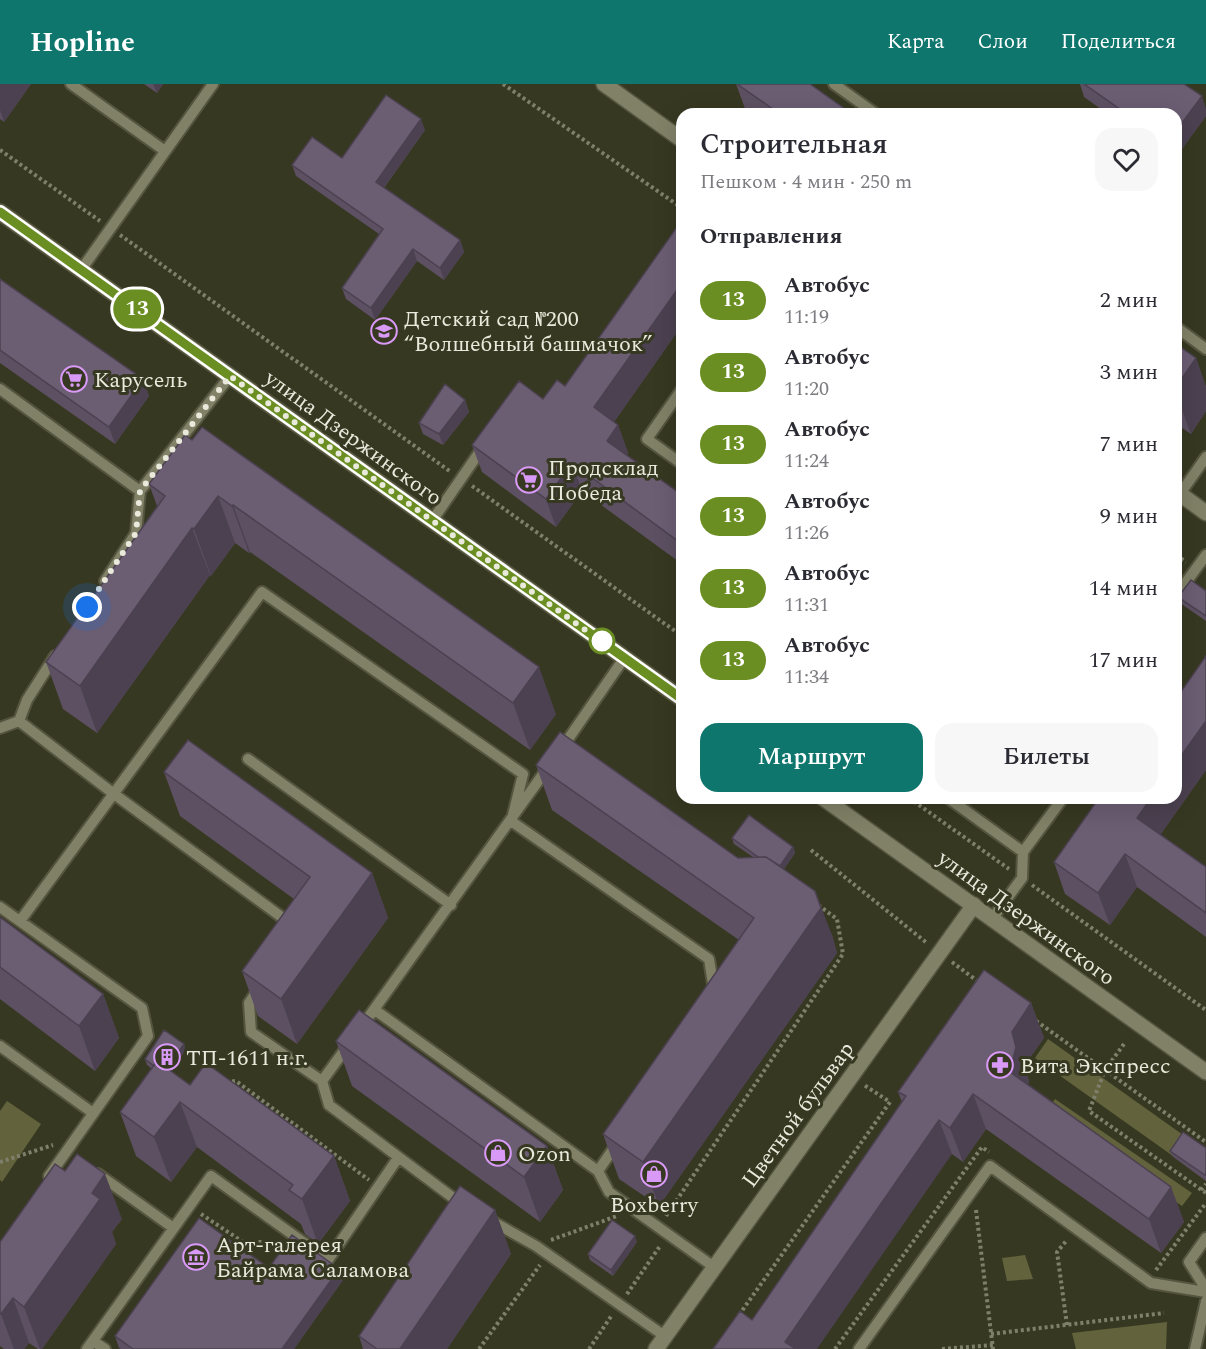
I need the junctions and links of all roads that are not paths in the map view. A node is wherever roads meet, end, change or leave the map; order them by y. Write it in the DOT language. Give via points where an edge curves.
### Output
graph roads {
  1 [pos="71,84"];
  2 [pos="213,84"];
  3 [pos="604,84"];
  4 [pos="834,84"];
  5 [pos="868,108"];
  6 [pos="676,136"];
  7 [pos="165,151"];
  8 [pos="0,212"];
  9 [pos="81,270"];
  10 [pos="1182,331"];
  11 [pos="1206,349"];
  12 [pos="230,376"];
  13 [pos="0,389"];
  14 [pos="676,398"];
  15 [pos="495,430"];
  16 [pos="1206,457"];
  17 [pos="676,460"];
  18 [pos="1182,488"];
  19 [pos="140,491"];
  20 [pos="1182,496"];
  21 [pos="1206,513"];
  22 [pos="432,521"];
  23 [pos="1206,555"];
  24 [pos="1182,588"];
  25 [pos="97,592"];
  26 [pos="59,651"];
  27 [pos="624,657"];
  28 [pos="676,695"];
  29 [pos="19,721"];
  30 [pos="0,728"];
  31 [pos="248,759"];
  32 [pos="114,794"];
  33 [pos="831,804"];
  34 [pos="956,804"];
  35 [pos="1059,804"];
  36 [pos="512,821"];
  37 [pos="1023,852"];
  38 [pos="451,905"];
  39 [pos="974,905"];
  40 [pos="0,907"];
  41 [pos="992,919"];
  42 [pos="20,921"];
  43 [pos="300,930"];
  44 [pos="268,976"];
  45 [pos="716,1002"];
  46 [pos="375,1010"];
  47 [pos="0,1046"];
  48 [pos="1206,1072"];
  49 [pos="322,1081"];
  50 [pos="93,1113"];
  51 [pos="624,1133"];
  52 [pos="66,1152"];
  53 [pos="398,1158"];
  54 [pos="76,1159"];
  55 [pos="85,1166"];
  56 [pos="598,1171"];
  57 [pos="40,1189"];
  58 [pos="466,1211"];
  59 [pos="485,1217"];
  60 [pos="172,1227"];
  61 [pos="1206,1238"];
  62 [pos="1189,1262"];
  63 [pos="714,1267"];
  64 [pos="1206,1274"];
  65 [pos="1206,1291"];
  66 [pos="1206,1301"];
  67 [pos="661,1343"];
  68 [pos="90,1345"];
  69 [pos="105,1349"];
  70 [pos="859,1349"];
  71 [pos="1195,1349"];
  1 -- 7 [label="lane"];
  2 -- 7 [label="lane"];
  3 -- 6 [label="main road"];
  4 -- 5 [label="lane"];
  7 -- 9 [label="lane"];
  8 -- 9 [label="main road, улица Дзержинского"];
  9 -- 12 [label="main road, улица Дзержинского"];
  10 -- 11 [label="lane"];
  12 -- 19 [label="lane"];
  12 -- 22 [label="main road, улица Дзержинского"];
  13 -- 19 [label="lane"];
  14 -- 17 [label="lane" via="647,440"];
  15 -- 22 [label="lane"];
  16 -- 18 [label="lane"];
  19 -- 25 [label="lane" via="136,533"];
  20 -- 21 [label="main road"];
  22 -- 27 [label="main road, улица Дзержинского"];
  23 -- 24 [label="lane"];
  26 -- 29 [label="lane" via="27,700"];
  27 -- 28 [label="main road, улица Дзержинского"];
  27 -- 36 [label="lane"];
  29 -- 30 [label="lane"];
  29 -- 32 [label="lane"];
  31 -- 38 [label="lane"];
  32 -- 36 [label="lane" via="262,592 523,774"];
  32 -- 42 [label="lane"];
  32 -- 43 [label="lane"];
  33 -- 39 [label="main road, улица Дзержинского"];
  34 -- 37 [label="lane"];
  35 -- 37 [label="lane"];
  36 -- 38 [label="lane"];
  36 -- 45 [label="lane" via="710,959"];
  37 -- 41 [label="lane" via="1022,879"];
  38 -- 46 [label="lane"];
  39 -- 41 [label="main road, улица Дзержинского"];
  39 -- 63 [label="main road, Цветной бульвар"];
  40 -- 42 [label="lane"];
  41 -- 48 [label="main road, улица Дзержинского"];
  42 -- 50 [label="lane" via="142,1008 148,1036"];
  44 -- 49 [label="lane" via="249,1004 251,1032"];
  46 -- 49 [label="lane"];
  46 -- 56 [label="lane"];
  47 -- 50 [label="lane"];
  49 -- 53 [label="lane" via="329,1105"];
  50 -- 52 [label="lane"];
  51 -- 56 [label="lane"];
  52 -- 54 [label="lane"];
  52 -- 57 [label="lane"];
  53 -- 58 [label="lane"];
  53 -- 60 [label="lane" via="328,1260 211,1176"];
  55 -- 60 [label="lane"];
  56 -- 63 [label="lane" via="609,1192"];
  59 -- 67 [label="lane" via="537,1245 620,1304"];
  60 -- 68 [label="lane"];
  61 -- 62 [label="lane"];
  62 -- 64 [label="lane"];
  62 -- 65 [label="lane"];
  63 -- 67 [label="main road, Цветной бульвар"];
  65 -- 70 [label="lane" via="1150,1283 990,1166"];
  66 -- 71 [label="lane"];
  68 -- 69 [label="lane"];
}
